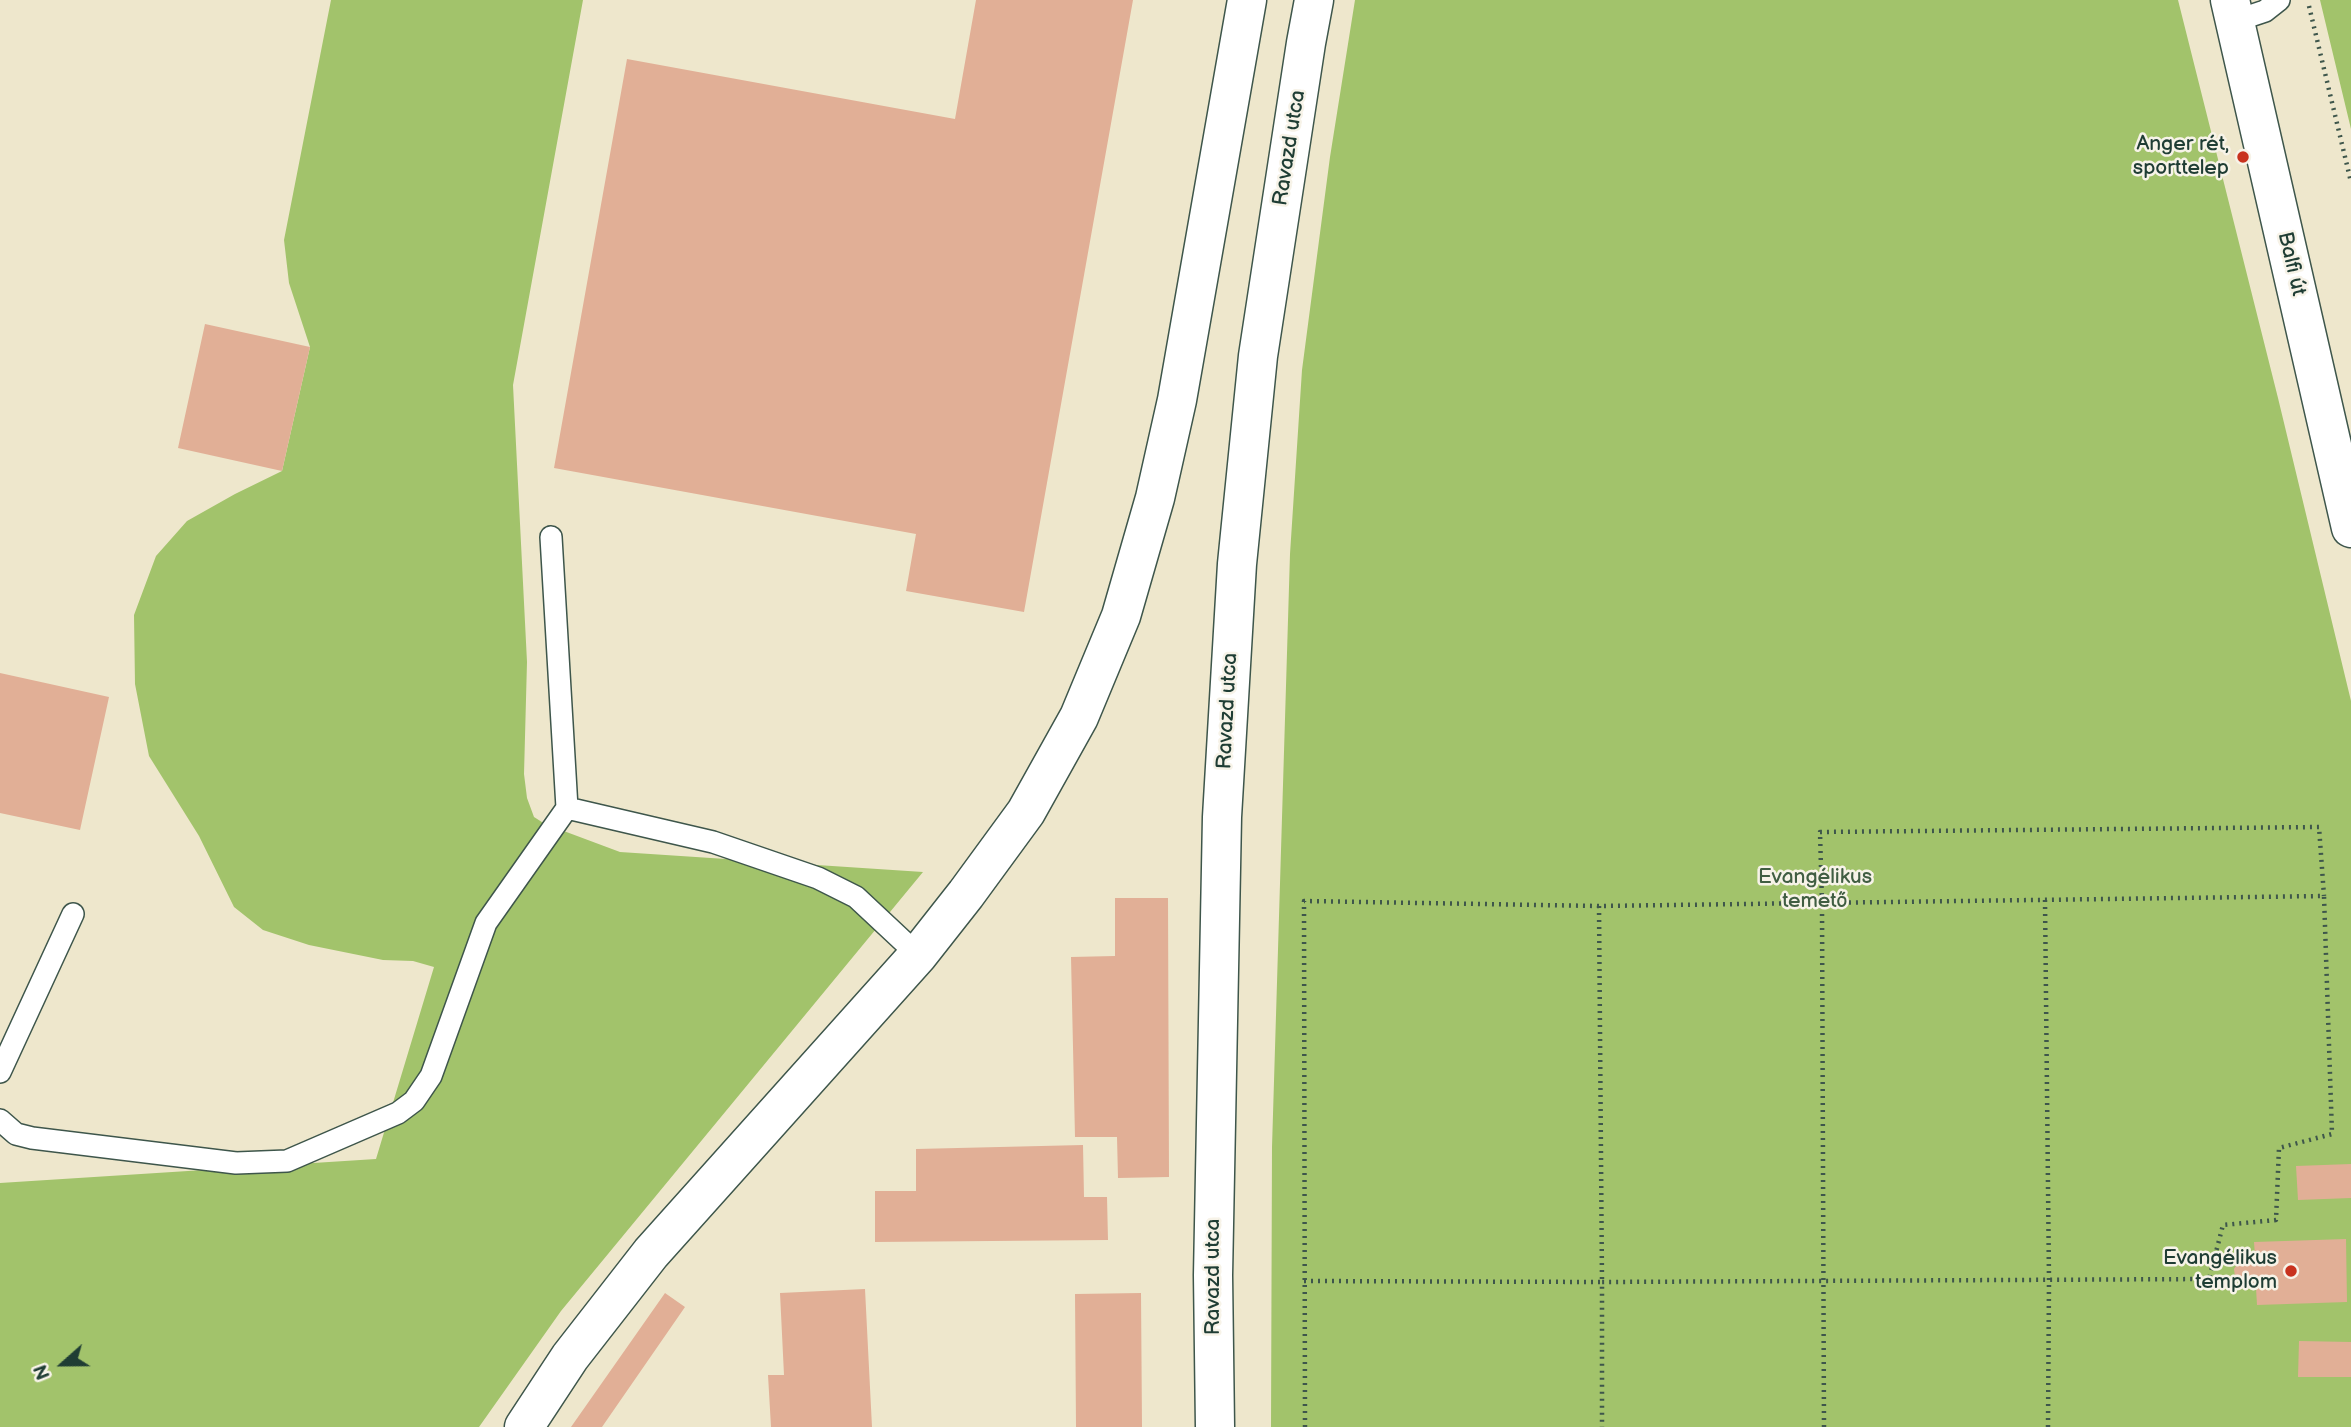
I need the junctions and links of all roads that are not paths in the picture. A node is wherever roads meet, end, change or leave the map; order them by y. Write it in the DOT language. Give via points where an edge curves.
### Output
graph roads {
  1 [pos="1247,0"];
  2 [pos="1314,0"];
  3 [pos="2278,0"];
  4 [pos="2232,10"];
  5 [pos="2351,528"];
  6 [pos="551,537"];
  7 [pos="567,808"];
  8 [pos="73,914"];
  9 [pos="918,955"];
  10 [pos="0,1072"];
  11 [pos="0,1120"];
  12 [pos="524,1427"];
  13 [pos="1215,1427"];
  1 -- 9 [label="street" via="1177,400 1121,616 1079,717 1026,812"];
  2 -- 13 [label="street, Ravazd utca" via="1258,356 1237,564 1222,817 1213,1276"];
  3 -- 4 [label="lane" via="2265,11"];
  4 -- 5 [label="street, Balfi út"];
  6 -- 7 [label="lane"];
  7 -- 9 [label="lane" via="713,842 818,878 856,897"];
  7 -- 11 [label="lane" via="486,923 431,1076 414,1101 398,1114 286,1161 236,1163 32,1138 16,1134"];
  8 -- 10 [label="lane"];
  9 -- 12 [label="street" via="651,1253 570,1357"];
}
